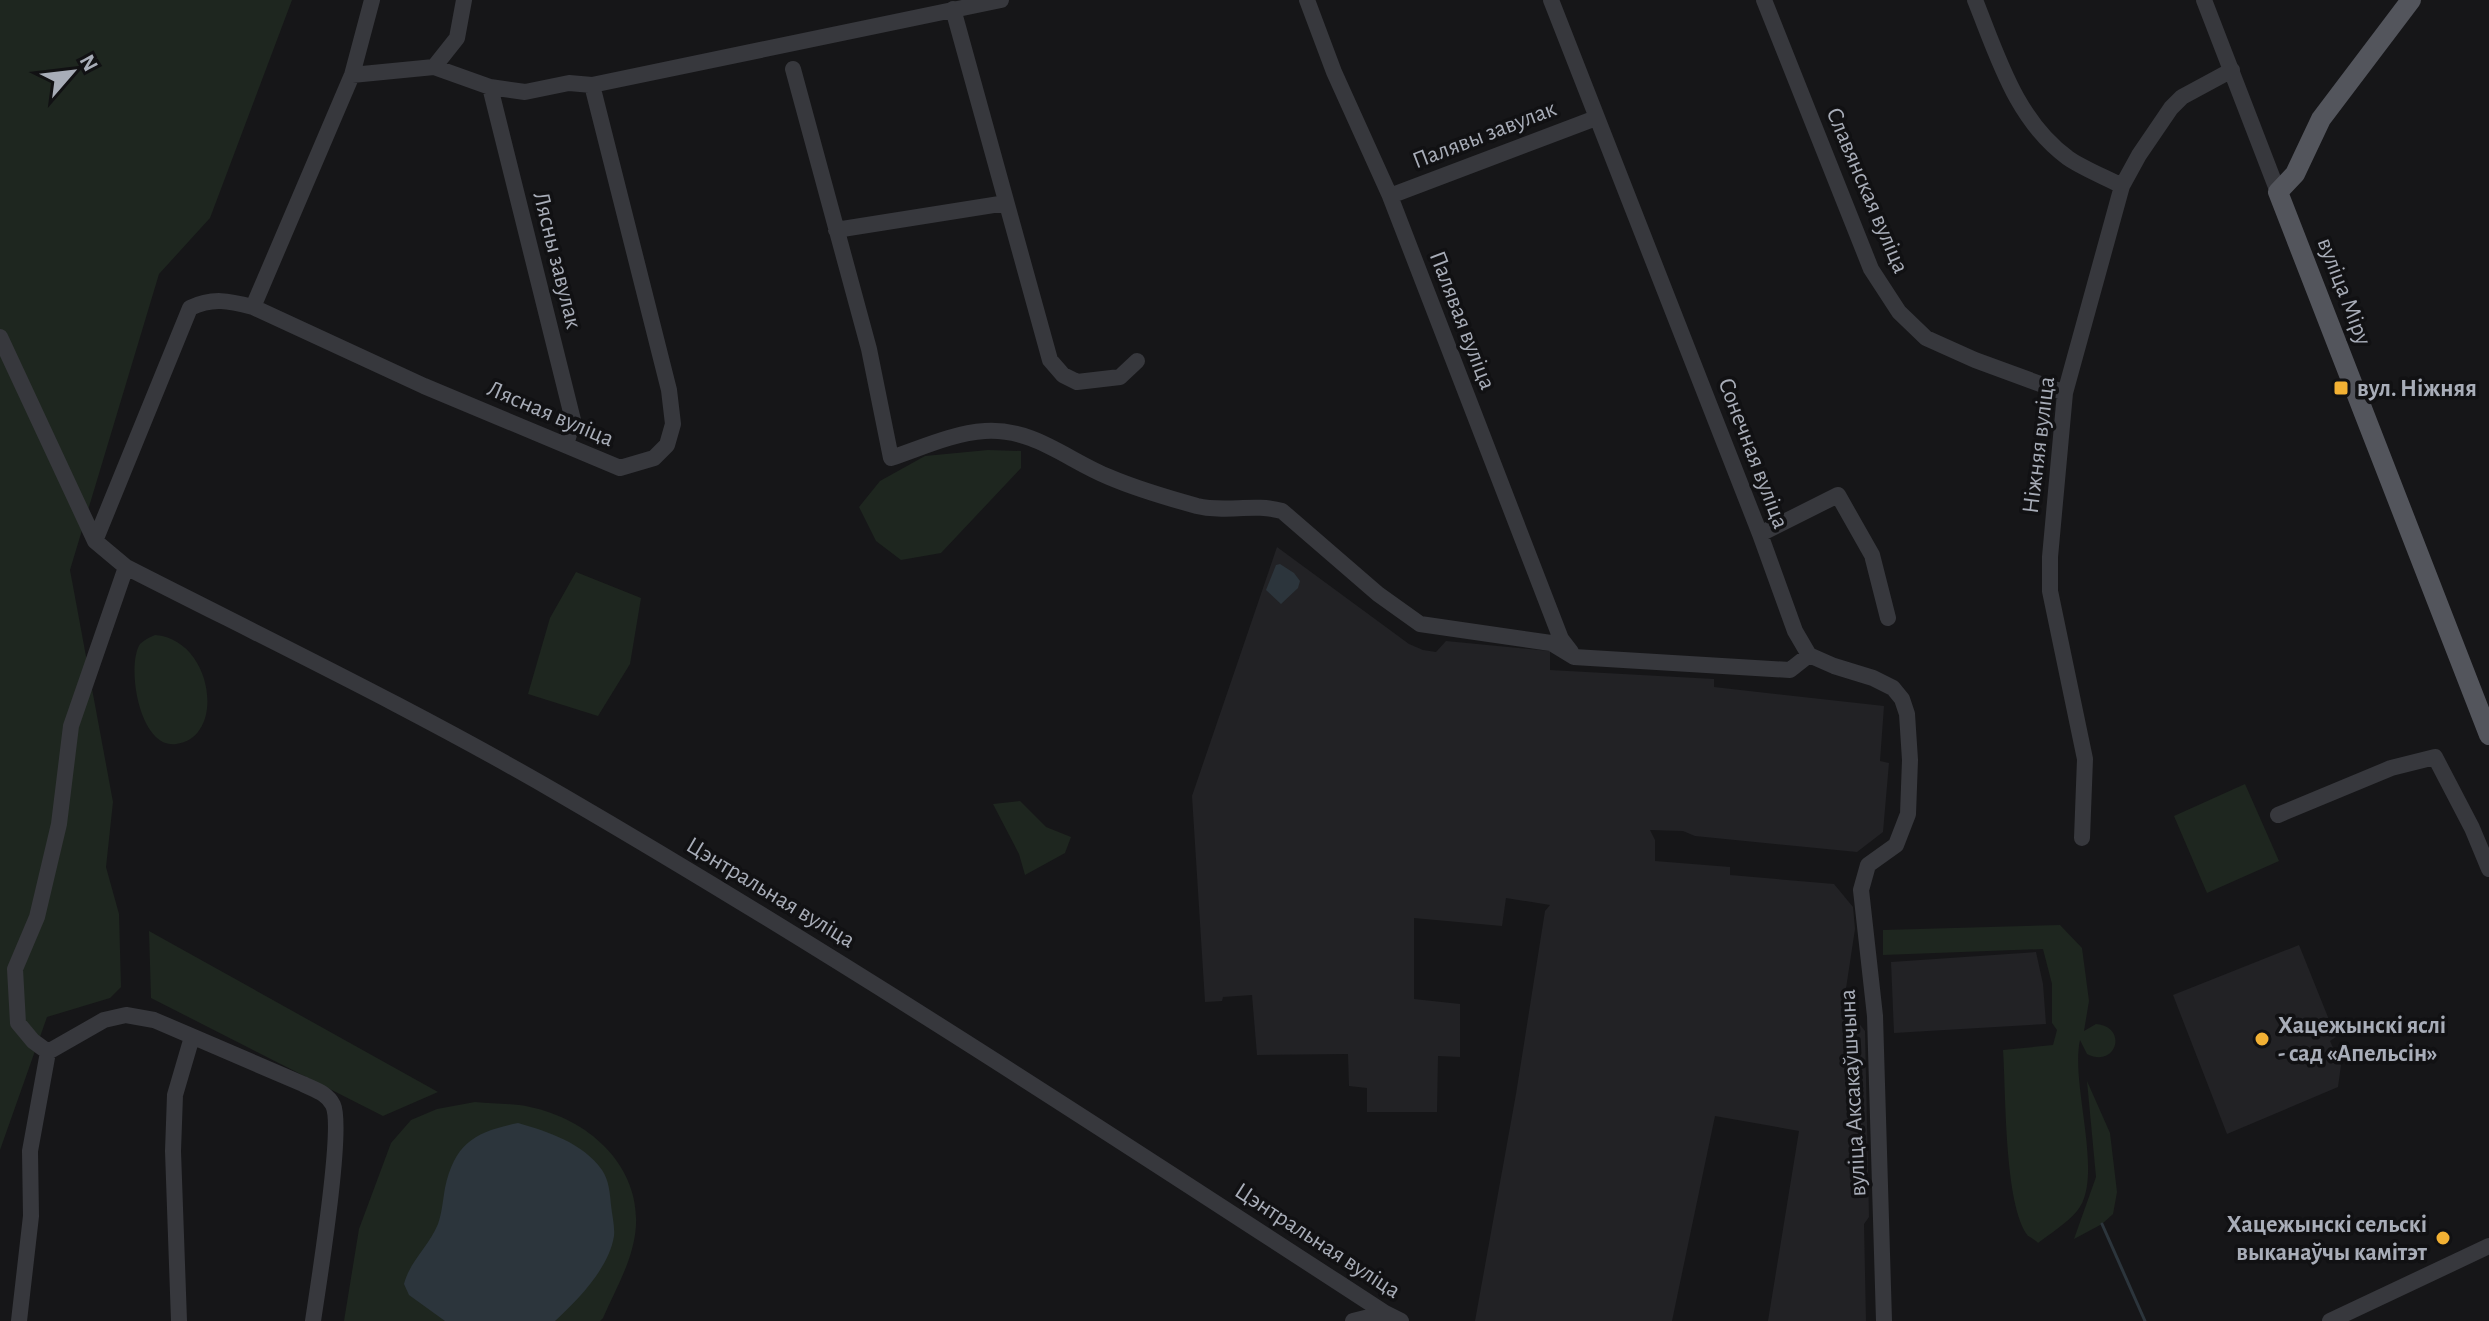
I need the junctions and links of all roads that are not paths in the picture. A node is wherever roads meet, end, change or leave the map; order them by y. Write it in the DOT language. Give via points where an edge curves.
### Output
graph roads {
  1 [pos="372,0"];
  2 [pos="464,0"];
  3 [pos="1001,0"];
  4 [pos="1307,0"];
  5 [pos="1551,0"];
  6 [pos="1764,0"];
  7 [pos="1975,0"];
  8 [pos="2204,0"];
  9 [pos="2411,0"];
  10 [pos="953,9"];
  11 [pos="434,67"];
  12 [pos="793,69"];
  13 [pos="2232,70"];
  14 [pos="352,75"];
  15 [pos="592,85"];
  16 [pos="490,87"];
  17 [pos="1596,118"];
  18 [pos="2122,186"];
  19 [pos="2278,192"];
  20 [pos="1390,196"];
  21 [pos="1006,203"];
  22 [pos="836,230"];
  23 [pos="253,307"];
  24 [pos="0,337"];
  25 [pos="1137,361"];
  26 [pos="2065,393"];
  27 [pos="566,445"];
  28 [pos="1760,534"];
  29 [pos="95,541"];
  30 [pos="126,567"];
  31 [pos="1888,618"];
  32 [pos="1809,655"];
  33 [pos="1574,657"];
  34 [pos="2489,735"];
  35 [pos="2278,815"];
  36 [pos="2082,838"];
  37 [pos="2489,869"];
  38 [pos="192,1037"];
  39 [pos="48,1052"];
  40 [pos="2489,1246"];
  41 [pos="1385,1313"];
  42 [pos="19,1321"];
  43 [pos="179,1321"];
  44 [pos="313,1321"];
  45 [pos="1353,1321"];
  46 [pos="1401,1321"];
  47 [pos="1884,1321"];
  48 [pos="2330,1321"];
  1 -- 14 [label="street"];
  2 -- 11 [label="street" via="457,38"];
  3 -- 10 [label="street"];
  4 -- 20 [label="street, Палявая вуліца"];
  5 -- 17 [label="street, Сонечная вуліца"];
  6 -- 26 [label="street, Славянская вуліца" via="1871,269 1899,312 1926,338"];
  7 -- 18 [label="street" via="2014,96 2030,120 2070,159"];
  8 -- 13 [label="street, вуліца Міру"];
  9 -- 19 [label="main road" via="2321,119 2295,174"];
  10 -- 15 [label="street"];
  10 -- 21 [label="street"];
  11 -- 14 [label="street"];
  11 -- 16 [label="street"];
  12 -- 22 [label="street"];
  13 -- 18 [label="street, Ніжняя вуліца" via="2171,108"];
  13 -- 19 [label="street, вуліца Міру"];
  14 -- 23 [label="street"];
  15 -- 16 [label="street" via="569,83 525,92"];
  15 -- 27 [label="street, Лясная вуліца" via="669,390 673,424 667,445 654,458 620,468"];
  16 -- 27 [label="street, Лясны завулак" via="573,420"];
  17 -- 20 [label="street, Палявы завулак"];
  17 -- 28 [label="street, Сонечная вуліца"];
  18 -- 26 [label="street, Ніжняя вуліца"];
  19 -- 34 [label="main road, вуліца Міру"];
  20 -- 33 [label="street, Палявая вуліца" via="1561,639"];
  21 -- 22 [label="street"];
  21 -- 25 [label="street" via="1050,360 1077,382 1120,377"];
  22 -- 33 [label="street" via="869,349 891,458 987,431 1037,439 1108,477 1199,507 1282,511 1420,624 1551,643"];
  23 -- 27 [label="street, Лясная вуліца"];
  23 -- 29 [label="street, Лясная вуліца" via="206,300 190,308"];
  24 -- 29 [label="street"];
  26 -- 36 [label="street, Ніжняя вуліца" via="2050,591 2085,759"];
  28 -- 31 [label="street" via="1838,495 1872,555"];
  28 -- 32 [label="street, Сонечная вуліца"];
  29 -- 30 [label="street, Цэнтральная вуліца"];
  30 -- 39 [label="street" via="71,726 59,824 37,917 15,969 18,1023"];
  30 -- 41 [label="street, Цэнтральная вуліца" via="422,717 562,795 850,968"];
  32 -- 33 [label="street" via="1790,670"];
  32 -- 47 [label="street, вуліца Аксакаўшчына" via="1893,688 1907,714 1908,814 1896,845 1868,865 1861,890 1875,1016"];
  35 -- 37 [label="street" via="2391,768 2435,757"];
  38 -- 39 [label="street" via="154,1020 126,1015 104,1020"];
  38 -- 43 [label="street" via="175,1095"];
  38 -- 44 [label="street" via="327,1096 334,1108 334,1151"];
  39 -- 42 [label="street" via="30,1151 31,1216"];
  40 -- 48 [label="street"];
  41 -- 45 [label="street"];
  41 -- 46 [label="street, Цэнтральная вуліца"];
}
